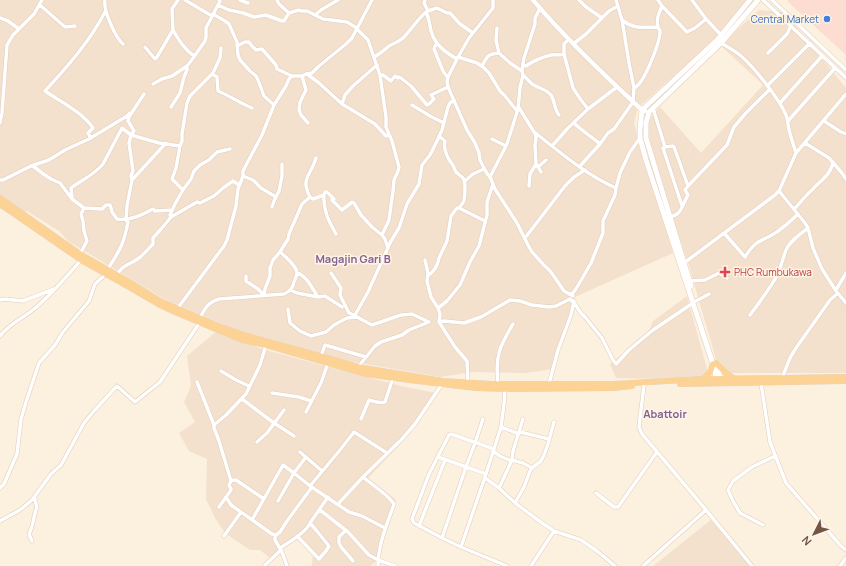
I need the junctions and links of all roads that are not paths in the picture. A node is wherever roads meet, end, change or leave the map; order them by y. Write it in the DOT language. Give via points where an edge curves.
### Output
graph roads {
  1 [pos="42,0"];
  2 [pos="105,0"];
  3 [pos="178,0"];
  4 [pos="185,0"];
  5 [pos="240,0"];
  6 [pos="277,0"];
  7 [pos="338,0"];
  8 [pos="372,0"];
  9 [pos="425,0"];
  10 [pos="493,0"];
  11 [pos="533,0"];
  12 [pos="579,0"];
  13 [pos="616,0"];
  14 [pos="658,0"];
  15 [pos="692,0"];
  16 [pos="750,0"];
  17 [pos="758,0"];
  18 [pos="763,0"];
  19 [pos="772,0"];
  20 [pos="219,1"];
  21 [pos="248,3"];
  22 [pos="40,5"];
  23 [pos="618,6"];
  24 [pos="662,6"];
  25 [pos="540,8"];
  26 [pos="105,12"];
  27 [pos="427,12"];
  28 [pos="289,13"];
  29 [pos="213,15"];
  30 [pos="315,15"];
  31 [pos="0,18"];
  32 [pos="602,18"];
  33 [pos="706,19"];
  34 [pos="622,20"];
  35 [pos="74,26"];
  36 [pos="791,26"];
  37 [pos="658,27"];
  38 [pos="497,28"];
  39 [pos="19,29"];
  40 [pos="357,29"];
  41 [pos="172,30"];
  42 [pos="473,33"];
  43 [pos="721,35"];
  44 [pos="569,39"];
  45 [pos="721,43"];
  46 [pos="810,43"];
  47 [pos="123,44"];
  48 [pos="437,44"];
  49 [pos="573,44"];
  50 [pos="237,46"];
  51 [pos="145,47"];
  52 [pos="221,48"];
  53 [pos="499,53"];
  54 [pos="768,53"];
  55 [pos="564,54"];
  56 [pos="194,56"];
  57 [pos="822,56"];
  58 [pos="374,57"];
  59 [pos="458,58"];
  60 [pos="523,65"];
  61 [pos="187,66"];
  62 [pos="377,66"];
  63 [pos="482,66"];
  64 [pos="835,68"];
  65 [pos="846,70"];
  66 [pos="522,71"];
  67 [pos="212,74"];
  68 [pos="307,74"];
  69 [pos="380,74"];
  70 [pos="523,75"];
  71 [pos="292,76"];
  72 [pos="302,76"];
  73 [pos="448,78"];
  74 [pos="846,78"];
  75 [pos="153,84"];
  76 [pos="448,87"];
  77 [pos="617,87"];
  78 [pos="634,88"];
  79 [pos="768,88"];
  80 [pos="144,94"];
  81 [pos="846,94"];
  82 [pos="454,100"];
  83 [pos="633,102"];
  84 [pos="342,104"];
  85 [pos="780,104"];
  86 [pos="274,105"];
  87 [pos="412,105"];
  88 [pos="518,106"];
  89 [pos="171,107"];
  90 [pos="252,108"];
  91 [pos="134,109"];
  92 [pos="588,109"];
  93 [pos="642,110"];
  94 [pos="651,110"];
  95 [pos="516,111"];
  96 [pos="559,116"];
  97 [pos="788,120"];
  98 [pos="824,121"];
  99 [pos="444,122"];
  100 [pos="308,123"];
  101 [pos="574,123"];
  102 [pos="0,124"];
  103 [pos="534,132"];
  104 [pos="846,134"];
  105 [pos="389,135"];
  106 [pos="131,136"];
  107 [pos="439,136"];
  108 [pos="91,138"];
  109 [pos="640,138"];
  110 [pos="492,139"];
  111 [pos="166,143"];
  112 [pos="805,143"];
  113 [pos="600,144"];
  114 [pos="180,146"];
  115 [pos="506,146"];
  116 [pos="552,146"];
  117 [pos="665,147"];
  118 [pos="230,149"];
  119 [pos="796,153"];
  120 [pos="316,158"];
  121 [pos="546,160"];
  122 [pos="833,162"];
  123 [pos="282,164"];
  124 [pos="33,166"];
  125 [pos="538,166"];
  126 [pos="580,166"];
  127 [pos="484,169"];
  128 [pos="585,170"];
  129 [pos="541,172"];
  130 [pos="243,176"];
  131 [pos="490,177"];
  132 [pos="846,179"];
  133 [pos="0,180"];
  134 [pos="132,180"];
  135 [pos="465,181"];
  136 [pos="493,184"];
  137 [pos="239,185"];
  138 [pos="529,186"];
  139 [pos="688,186"];
  140 [pos="616,188"];
  141 [pos="183,190"];
  142 [pos="778,191"];
  143 [pos="324,195"];
  144 [pos="310,196"];
  145 [pos="276,197"];
  146 [pos="0,198"];
  147 [pos="72,199"];
  148 [pos="0,204"];
  149 [pos="682,206"];
  150 [pos="272,207"];
  151 [pos="84,208"];
  152 [pos="459,208"];
  153 [pos="794,209"];
  154 [pos="172,210"];
  155 [pos="798,214"];
  156 [pos="171,217"];
  157 [pos="670,217"];
  158 [pos="126,220"];
  159 [pos="485,221"];
  160 [pos="808,228"];
  161 [pos="724,233"];
  162 [pos="336,234"];
  163 [pos="382,235"];
  164 [pos="524,238"];
  165 [pos="388,248"];
  166 [pos="280,252"];
  167 [pos="80,257"];
  168 [pos="425,260"];
  169 [pos="684,263"];
  170 [pos="107,272"];
  171 [pos="297,273"];
  172 [pos="331,273"];
  173 [pos="846,274"];
  174 [pos="117,275"];
  175 [pos="246,276"];
  176 [pos="428,276"];
  177 [pos="728,278"];
  178 [pos="690,282"];
  179 [pos="57,287"];
  180 [pos="290,290"];
  181 [pos="837,292"];
  182 [pos="572,294"];
  183 [pos="709,294"];
  184 [pos="264,295"];
  185 [pos="318,297"];
  186 [pos="0,300"];
  187 [pos="574,302"];
  188 [pos="695,302"];
  189 [pos="846,303"];
  190 [pos="342,307"];
  191 [pos="438,308"];
  192 [pos="177,309"];
  193 [pos="288,309"];
  194 [pos="750,315"];
  195 [pos="356,316"];
  196 [pos="203,321"];
  197 [pos="439,322"];
  198 [pos="513,324"];
  199 [pos="218,327"];
  200 [pos="0,336"];
  201 [pos="266,345"];
  202 [pos="320,356"];
  203 [pos="366,357"];
  204 [pos="328,363"];
  205 [pos="714,363"];
  206 [pos="358,367"];
  207 [pos="221,371"];
  208 [pos="846,377"];
  209 [pos="393,378"];
  210 [pos="782,378"];
  211 [pos="704,379"];
  212 [pos="735,379"];
  213 [pos="719,381"];
  214 [pos="846,381"];
  215 [pos="197,382"];
  216 [pos="468,382"];
  217 [pos="761,382"];
  218 [pos="442,384"];
  219 [pos="498,384"];
  220 [pos="549,384"];
  221 [pos="644,385"];
  222 [pos="249,386"];
  223 [pos="505,389"];
  224 [pos="272,393"];
  225 [pos="242,399"];
  226 [pos="311,401"];
  227 [pos="284,410"];
  228 [pos="306,412"];
  229 [pos="361,419"];
  230 [pos="483,419"];
  231 [pos="523,419"];
  232 [pos="554,422"];
  233 [pos="274,423"];
  234 [pos="214,425"];
  235 [pos="501,427"];
  236 [pos="519,434"];
  237 [pos="294,436"];
  238 [pos="549,439"];
  239 [pos="257,442"];
  240 [pos="476,443"];
  241 [pos="493,450"];
  242 [pos="300,452"];
  243 [pos="657,452"];
  244 [pos="387,453"];
  245 [pos="775,456"];
  246 [pos="306,457"];
  247 [pos="438,457"];
  248 [pos="445,460"];
  249 [pos="512,460"];
  250 [pos="466,467"];
  251 [pos="532,468"];
  252 [pos="322,471"];
  253 [pos="294,473"];
  254 [pos="485,476"];
  255 [pos="362,477"];
  256 [pos="231,482"];
  257 [pos="311,486"];
  258 [pos="0,488"];
  259 [pos="499,488"];
  260 [pos="596,493"];
  261 [pos="35,496"];
  262 [pos="226,498"];
  263 [pos="328,498"];
  264 [pos="264,499"];
  265 [pos="278,501"];
  266 [pos="516,503"];
  267 [pos="338,504"];
  268 [pos="219,507"];
  269 [pos="320,510"];
  270 [pos="706,510"];
  271 [pos="241,512"];
  272 [pos="252,520"];
  273 [pos="0,521"];
  274 [pos="310,523"];
  275 [pos="763,525"];
  276 [pos="419,526"];
  277 [pos="385,528"];
  278 [pos="346,530"];
  279 [pos="554,531"];
  280 [pos="274,535"];
  281 [pos="224,536"];
  282 [pos="297,536"];
  283 [pos="442,538"];
  284 [pos="32,541"];
  285 [pos="461,547"];
  286 [pos="281,549"];
  287 [pos="846,550"];
  288 [pos="846,558"];
  289 [pos="378,560"];
  290 [pos="353,561"];
  291 [pos="649,561"];
  292 [pos="265,565"];
  293 [pos="287,566"];
  294 [pos="378,566"];
  295 [pos="395,566"];
  296 [pos="507,566"];
  297 [pos="531,566"];
  298 [pos="615,566"];
  299 [pos="643,566"];
  300 [pos="653,566"];
  301 [pos="752,566"];
  302 [pos="840,566"];
  1 -- 22 [label="street"];
  2 -- 26 [label="street"];
  3 -- 41 [label="street" via="172,9"];
  4 -- 29 [label="street"];
  5 -- 21 [label="street"];
  6 -- 28 [label="street"];
  7 -- 30 [label="street"];
  8 -- 40 [label="street"];
  9 -- 27 [label="street"];
  10 -- 42 [label="street" via="492,10"];
  11 -- 25 [label="street"];
  12 -- 32 [label="street"];
  13 -- 23 [label="street"];
  14 -- 24 [label="street"];
  15 -- 33 [label="street"];
  16 -- 43 [label="main road"];
  17 -- 45 [label="main road"];
  18 -- 36 [label="street"];
  19 -- 65 [label="street"];
  20 -- 28 [label="street" via="228,10 254,17 266,15 284,21"];
  20 -- 29 [label="street"];
  22 -- 35 [label="street" via="65,27"];
  22 -- 39 [label="street"];
  23 -- 32 [label="street"];
  23 -- 34 [label="street"];
  24 -- 33 [label="street" via="687,32"];
  24 -- 37 [label="street" via="658,14"];
  25 -- 44 [label="street"];
  25 -- 60 [label="street"];
  26 -- 47 [label="street"];
  26 -- 108 [label="street" via="87,41 45,91 90,123 93,128 88,132"];
  27 -- 42 [label="street" via="437,8 450,13 464,28"];
  27 -- 48 [label="street"];
  27 -- 58 [label="street" via="401,40"];
  28 -- 30 [label="street" via="299,10"];
  29 -- 50 [label="street" via="229,24"];
  29 -- 56 [label="street" via="206,28 205,41"];
  30 -- 40 [label="street" via="323,19 347,22"];
  31 -- 39 [label="street"];
  32 -- 49 [label="street"];
  33 -- 43 [label="street"];
  34 -- 37 [label="street" via="637,28"];
  34 -- 78 [label="street"];
  36 -- 46 [label="street"];
  36 -- 54 [label="street" via="788,34"];
  37 -- 78 [label="street" via="659,39 653,57 642,79"];
  38 -- 53 [label="street"];
  39 -- 102 [label="street" via="7,45"];
  40 -- 58 [label="street" via="368,40"];
  40 -- 68 [label="street" via="346,44 312,73"];
  41 -- 51 [label="street" via="155,59"];
  41 -- 56 [label="street" via="186,50"];
  42 -- 59 [label="street"];
  43 -- 93 [label="main road"];
  44 -- 49 [label="street"];
  44 -- 55 [label="street" via="564,44"];
  45 -- 79 [label="street" via="742,57"];
  45 -- 94 [label="main road"];
  46 -- 57 [label="street"];
  46 -- 79 [label="street"];
  48 -- 59 [label="street"];
  48 -- 73 [label="street" via="434,49"];
  49 -- 77 [label="street"];
  50 -- 71 [label="street" via="249,42 256,50 262,49 277,68"];
  50 -- 86 [label="street" via="240,60 256,76 264,96"];
  52 -- 67 [label="street" via="220,58"];
  53 -- 63 [label="street" via="487,57"];
  53 -- 66 [label="street"];
  55 -- 60 [label="street" via="551,55"];
  55 -- 92 [label="street" via="573,88"];
  56 -- 61 [label="street"];
  57 -- 64 [label="street"];
  57 -- 85 [label="street"];
  58 -- 62 [label="street"];
  59 -- 63 [label="street"];
  59 -- 73 [label="street"];
  60 -- 66 [label="street"];
  61 -- 75 [label="street"];
  61 -- 89 [label="street" via="180,93"];
  62 -- 69 [label="street"];
  62 -- 84 [label="street" via="352,86"];
  63 -- 95 [label="street"];
  64 -- 74 [label="street"];
  64 -- 97 [label="street"];
  66 -- 70 [label="street"];
  67 -- 90 [label="street" via="218,77 218,91"];
  67 -- 114 [label="street" via="188,98"];
  68 -- 72 [label="street"];
  68 -- 84 [label="street"];
  69 -- 76 [label="street" via="391,81 395,76 401,78 427,105 434,99 431,95"];
  69 -- 105 [label="street"];
  70 -- 88 [label="street"];
  70 -- 96 [label="street" via="532,84 551,94"];
  71 -- 72 [label="street"];
  71 -- 86 [label="street"];
  72 -- 100 [label="street" via="306,90 299,110"];
  73 -- 76 [label="street"];
  76 -- 82 [label="street"];
  77 -- 83 [label="street"];
  77 -- 92 [label="street"];
  78 -- 83 [label="street"];
  79 -- 85 [label="street"];
  79 -- 139 [label="street" via="734,127 727,145"];
  80 -- 91 [label="street"];
  81 -- 98 [label="street"];
  82 -- 99 [label="street" via="448,107"];
  82 -- 127 [label="street" via="475,143"];
  83 -- 93 [label="street"];
  83 -- 113 [label="street"];
  84 -- 105 [label="street" via="375,124 386,136"];
  85 -- 97 [label="street"];
  86 -- 130 [label="street" via="243,171"];
  87 -- 99 [label="street"];
  88 -- 95 [label="street"];
  88 -- 103 [label="street"];
  91 -- 106 [label="street" via="128,121 134,131"];
  91 -- 108 [label="street"];
  92 -- 101 [label="street"];
  93 -- 94 [label="street"];
  93 -- 109 [label="main road"];
  94 -- 117 [label="street"];
  94 -- 157 [label="main road" via="646,123 646,138"];
  95 -- 115 [label="street"];
  97 -- 119 [label="street"];
  98 -- 104 [label="street"];
  98 -- 112 [label="street"];
  99 -- 107 [label="street"];
  101 -- 113 [label="street"];
  101 -- 116 [label="street"];
  103 -- 116 [label="street"];
  103 -- 125 [label="street"];
  105 -- 163 [label="street" via="399,167 394,180 389,220"];
  106 -- 111 [label="street"];
  106 -- 134 [label="street" via="129,143"];
  106 -- 147 [label="street" via="122,128 99,169 71,188"];
  107 -- 135 [label="street" via="445,141 448,159"];
  107 -- 165 [label="street" via="422,165 419,184 407,204 399,228"];
  108 -- 124 [label="street"];
  109 -- 140 [label="street" via="626,160"];
  109 -- 188 [label="main road"];
  110 -- 115 [label="street"];
  111 -- 114 [label="street"];
  111 -- 134 [label="street"];
  112 -- 119 [label="street"];
  112 -- 122 [label="street"];
  113 -- 126 [label="street"];
  114 -- 141 [label="street" via="172,179"];
  115 -- 131 [label="street"];
  116 -- 126 [label="street"];
  117 -- 139 [label="street" via="674,147"];
  117 -- 149 [label="street" via="663,148"];
  118 -- 141 [label="street" via="216,152 200,165"];
  119 -- 142 [label="street"];
  120 -- 144 [label="street" via="305,182"];
  121 -- 125 [label="street"];
  122 -- 132 [label="street"];
  122 -- 153 [label="street" via="832,169 824,179 812,188"];
  123 -- 145 [label="street" via="282,182"];
  124 -- 133 [label="street"];
  124 -- 147 [label="street" via="63,185"];
  125 -- 129 [label="street"];
  125 -- 138 [label="street" via="530,174"];
  126 -- 128 [label="street"];
  127 -- 131 [label="street"];
  127 -- 135 [label="street"];
  128 -- 140 [label="street"];
  128 -- 164 [label="street" via="565,186"];
  130 -- 137 [label="street"];
  130 -- 145 [label="street"];
  131 -- 136 [label="street"];
  134 -- 158 [label="street"];
  135 -- 152 [label="street" via="464,200"];
  136 -- 159 [label="street" via="487,202"];
  136 -- 164 [label="street"];
  137 -- 156 [label="street" via="233,181 214,196 197,202"];
  137 -- 192 [label="street" via="227,240"];
  139 -- 149 [label="street" via="685,190 688,194"];
  140 -- 182 [label="street" via="603,221 603,233 597,248 586,273"];
  141 -- 154 [label="street"];
  142 -- 153 [label="street"];
  142 -- 161 [label="street"];
  143 -- 144 [label="street" via="313,199"];
  143 -- 162 [label="street" via="324,208"];
  143 -- 163 [label="street" via="327,192 342,210 354,203 361,216"];
  144 -- 166 [label="street" via="302,204"];
  145 -- 150 [label="street"];
  146 -- 167 [label="main road"];
  147 -- 151 [label="street"];
  148 -- 167 [label="main road" via="58,245"];
  149 -- 157 [label="street" via="679,212"];
  151 -- 158 [label="street" via="102,209 106,205 110,206 117,219"];
  151 -- 167 [label="street" via="81,214 87,241"];
  152 -- 159 [label="street"];
  152 -- 176 [label="street" via="451,216 447,241 439,261"];
  153 -- 155 [label="street"];
  154 -- 156 [label="street"];
  154 -- 158 [label="street" via="153,209"];
  155 -- 160 [label="street"];
  155 -- 161 [label="street" via="778,232 752,246 745,257"];
  156 -- 174 [label="street" via="153,238 153,244"];
  157 -- 169 [label="main road"];
  158 -- 170 [label="street" via="126,236"];
  159 -- 191 [label="street" via="481,241 460,285"];
  160 -- 181 [label="street" via="822,269"];
  160 -- 194 [label="street" via="786,249 778,273"];
  161 -- 169 [label="street"];
  163 -- 165 [label="street"];
  164 -- 182 [label="street" via="532,252 551,272 564,291"];
  165 -- 195 [label="street"];
  166 -- 171 [label="street"];
  166 -- 184 [label="street" via="270,268"];
  167 -- 170 [label="main road"];
  167 -- 179 [label="street"];
  168 -- 176 [label="street"];
  169 -- 178 [label="main road"];
  170 -- 174 [label="main road"];
  170 -- 196 [label="main road" via="158,304"];
  170 -- 258 [label="street" via="95,284 89,301 38,363 22,419 17,454"];
  171 -- 180 [label="street"];
  171 -- 185 [label="street" via="305,278"];
  172 -- 195 [label="street" via="341,288 340,295 349,313"];
  173 -- 181 [label="street"];
  174 -- 192 [label="main road"];
  175 -- 184 [label="street" via="246,281"];
  176 -- 191 [label="street" via="431,297"];
  177 -- 178 [label="street" via="720,273 705,280"];
  178 -- 188 [label="main road"];
  179 -- 186 [label="street" via="24,301"];
  179 -- 200 [label="street" via="34,309 6,328"];
  180 -- 184 [label="street" via="284,294"];
  180 -- 185 [label="street"];
  181 -- 189 [label="street"];
  181 -- 210 [label="street" via="796,348"];
  182 -- 187 [label="street"];
  183 -- 188 [label="street"];
  184 -- 196 [label="street" via="210,302 206,307"];
  185 -- 190 [label="street" via="325,296"];
  187 -- 188 [label="street" via="602,338 616,364 654,330"];
  187 -- 197 [label="street" via="570,299 549,307 510,300 464,324"];
  187 -- 220 [label="street"];
  188 -- 205 [label="main road"];
  191 -- 197 [label="street"];
  192 -- 196 [label="main road"];
  193 -- 195 [label="street" via="290,323 311,336 326,332 347,318"];
  195 -- 203 [label="street" via="372,325 406,314 429,322 381,342"];
  196 -- 199 [label="main road"];
  196 -- 261 [label="street" via="160,382 135,402 117,386 84,423 61,466 51,474"];
  197 -- 216 [label="street" via="467,361"];
  198 -- 219 [label="street" via="503,340 498,355"];
  199 -- 201 [label="main road" via="242,340"];
  199 -- 202 [label="main road"];
  201 -- 204 [label="main road"];
  201 -- 222 [label="street" via="260,366"];
  202 -- 203 [label="street" via="325,345"];
  202 -- 206 [label="main road"];
  203 -- 206 [label="street"];
  204 -- 209 [label="main road" via="366,374"];
  204 -- 226 [label="street"];
  205 -- 211 [label="main road"];
  205 -- 212 [label="main road"];
  205 -- 213 [label="main road"];
  206 -- 216 [label="main road" via="443,381"];
  207 -- 222 [label="street"];
  208 -- 210 [label="main road"];
  209 -- 218 [label="main road"];
  209 -- 229 [label="street" via="385,402 369,400"];
  210 -- 212 [label="main road"];
  211 -- 213 [label="main road"];
  211 -- 220 [label="main road" via="614,384"];
  212 -- 213 [label="main road"];
  213 -- 217 [label="main road"];
  213 -- 221 [label="main road"];
  214 -- 217 [label="main road"];
  215 -- 234 [label="street"];
  216 -- 219 [label="main road"];
  217 -- 245 [label="street" via="770,442"];
  218 -- 223 [label="main road"];
  218 -- 244 [label="street" via="415,424"];
  219 -- 220 [label="main road"];
  221 -- 223 [label="main road" via="614,388"];
  221 -- 243 [label="street" via="639,427"];
  222 -- 225 [label="street"];
  223 -- 235 [label="street"];
  224 -- 226 [label="street"];
  225 -- 233 [label="street"];
  225 -- 234 [label="street"];
  226 -- 228 [label="street"];
  227 -- 233 [label="street"];
  230 -- 240 [label="street"];
  231 -- 236 [label="street"];
  232 -- 238 [label="street"];
  233 -- 237 [label="street"];
  233 -- 239 [label="street"];
  234 -- 256 [label="street"];
  235 -- 236 [label="street"];
  235 -- 241 [label="street"];
  236 -- 238 [label="street" via="520,432"];
  236 -- 249 [label="street"];
  238 -- 251 [label="street" via="541,461"];
  240 -- 241 [label="street"];
  240 -- 247 [label="street" via="451,434 446,438"];
  240 -- 250 [label="street"];
  241 -- 249 [label="street" via="500,456"];
  241 -- 254 [label="street"];
  242 -- 246 [label="street"];
  243 -- 260 [label="street" via="618,507 614,507"];
  243 -- 270 [label="street"];
  244 -- 252 [label="street" via="354,432"];
  244 -- 255 [label="street"];
  245 -- 275 [label="street" via="752,467 732,481 728,490 740,513"];
  245 -- 287 [label="street" via="786,483"];
  246 -- 252 [label="street"];
  246 -- 253 [label="street"];
  247 -- 248 [label="street"];
  247 -- 276 [label="street" via="412,517 414,523"];
  248 -- 250 [label="street"];
  248 -- 276 [label="street"];
  249 -- 251 [label="street"];
  249 -- 259 [label="street"];
  250 -- 254 [label="street"];
  250 -- 283 [label="street"];
  251 -- 266 [label="street"];
  252 -- 257 [label="street"];
  253 -- 257 [label="street"];
  253 -- 264 [label="street" via="282,466"];
  253 -- 265 [label="street"];
  254 -- 259 [label="street"];
  254 -- 285 [label="street"];
  255 -- 267 [label="street"];
  255 -- 277 [label="street" via="388,496 394,504"];
  256 -- 262 [label="street" via="231,490"];
  256 -- 264 [label="street" via="236,480"];
  257 -- 263 [label="street"];
  257 -- 280 [label="street" via="280,532"];
  259 -- 266 [label="street"];
  261 -- 273 [label="street" via="20,510"];
  261 -- 284 [label="street" via="37,507 29,534"];
  262 -- 268 [label="street"];
  262 -- 271 [label="street"];
  263 -- 267 [label="street"];
  263 -- 269 [label="street"];
  264 -- 272 [label="street"];
  266 -- 279 [label="street"];
  267 -- 277 [label="street" via="349,512"];
  269 -- 274 [label="street"];
  269 -- 278 [label="street"];
  270 -- 291 [label="street"];
  270 -- 301 [label="street"];
  271 -- 272 [label="street"];
  271 -- 281 [label="street"];
  272 -- 280 [label="street"];
  274 -- 282 [label="street"];
  274 -- 282 [label="street" via="329,546 318,559"];
  276 -- 283 [label="street"];
  277 -- 289 [label="street"];
  278 -- 289 [label="street" via="369,555"];
  278 -- 290 [label="street" via="339,537 339,543"];
  279 -- 297 [label="street"];
  279 -- 298 [label="street" via="581,540"];
  280 -- 286 [label="street"];
  282 -- 286 [label="street"];
  283 -- 285 [label="street"];
  285 -- 296 [label="street"];
  286 -- 292 [label="street"];
  286 -- 293 [label="street"];
  288 -- 302 [label="street"];
  289 -- 294 [label="street"];
  289 -- 295 [label="street"];
  291 -- 299 [label="street"];
  291 -- 300 [label="street"];
}
